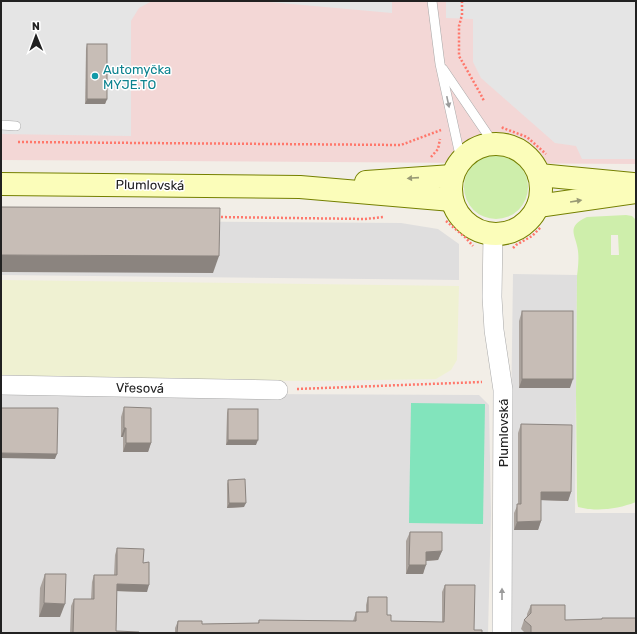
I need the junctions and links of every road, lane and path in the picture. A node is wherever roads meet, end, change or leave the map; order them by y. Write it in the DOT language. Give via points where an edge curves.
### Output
graph roads {
  1 [pos="432,1"];
  2 [pos="462,1"];
  3 [pos="440,64"];
  4 [pos="489,112"];
  5 [pos="476,117"];
  6 [pos="1,125"];
  7 [pos="16,126"];
  8 [pos="17,142"];
  9 [pos="494,144"];
  10 [pos="545,167"];
  11 [pos="457,168"];
  12 [pos="422,178"];
  13 [pos="1,184"];
  14 [pos="636,184"];
  15 [pos="300,187"];
  16 [pos="636,192"];
  17 [pos="447,209"];
  18 [pos="541,214"];
  19 [pos="213,217"];
  20 [pos="386,217"];
  21 [pos="493,234"];
  22 [pos="493,257"];
  23 [pos="502,381"];
  24 [pos="1,385"];
  25 [pos="278,390"];
  26 [pos="502,633"];
  1 -- 3 [label="lane"];
  2 -- 4 [label="path" via="458,56"];
  3 -- 5 [label="lane"];
  3 -- 11 [label="lane, one-way"];
  4 -- 5 [label="path"];
  4 -- 10 [label="path" via="503,128 527,137"];
  5 -- 9 [label="lane"];
  6 -- 7 [label="lane"];
  8 -- 12 [label="path" via="401,145 442,130 438,148 429,158 422,159"];
  9 -- 10 [label="main road" via="522,152 532,162"];
  9 -- 11 [label="main road" via="481,146 470,152"];
  10 -- 14 [label="main road"];
  10 -- 18 [label="main road" via="540,196"];
  11 -- 12 [label="main road, Plumlovská"];
  11 -- 17 [label="main road" via="450,188"];
  12 -- 15 [label="main road, Plumlovská, one-way"];
  13 -- 15 [label="main road, Plumlovská"];
  15 -- 17 [label="main road, Plumlovská"];
  18 -- 16 [label="main road, one-way"];
  17 -- 21 [label="main road" via="457,213 467,224 479,231"];
  17 -- 22 [label="path" via="480,257"];
  18 -- 21 [label="main road" via="507,233"];
  18 -- 22 [label="path" via="532,236 516,245 508,257"];
  19 -- 20 [label="path"];
  21 -- 22 [label="street, Plumlovská"];
  22 -- 23 [label="street, Plumlovská" via="494,330"];
  23 -- 25 [label="path"];
  26 -- 23 [label="street, Plumlovská, one-way"];
  24 -- 25 [label="street, Vřesová"];
}
